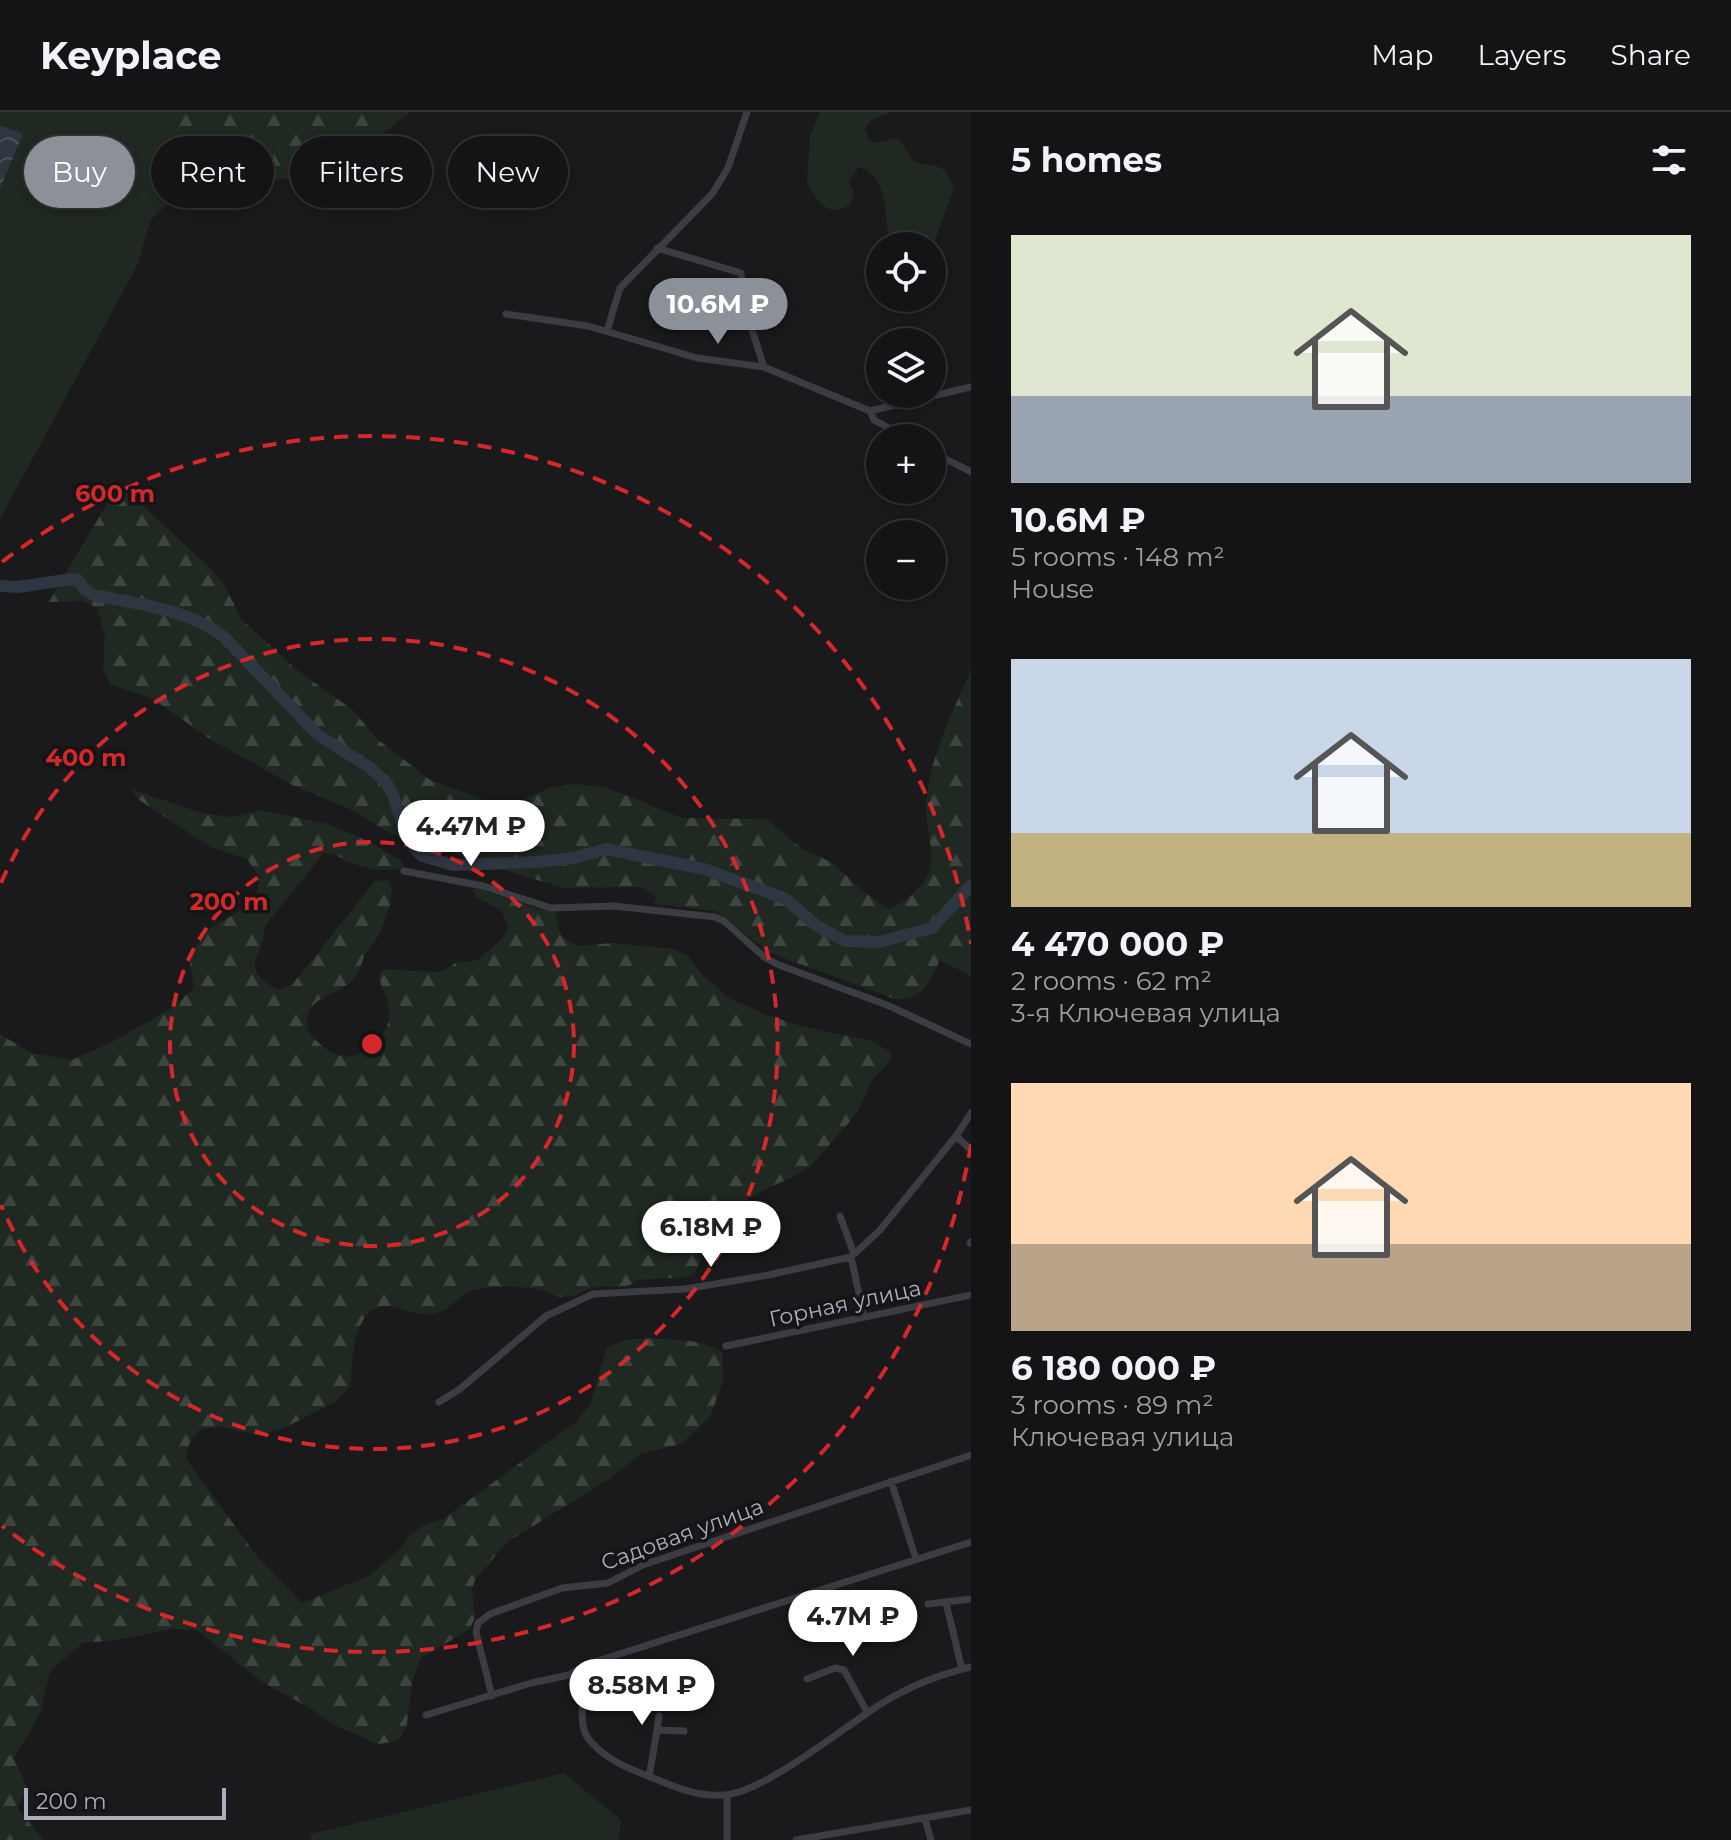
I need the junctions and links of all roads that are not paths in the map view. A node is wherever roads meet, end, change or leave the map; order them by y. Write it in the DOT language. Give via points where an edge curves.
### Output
graph roads {
  1 [pos="747,112"];
  2 [pos="657,248"];
  3 [pos="506,314"];
  4 [pos="607,331"];
  5 [pos="764,367"];
  6 [pos="971,387"];
  7 [pos="870,411"];
  8 [pos="881,424"];
  9 [pos="946,459"];
  10 [pos="971,472"];
  11 [pos="404,871"];
  12 [pos="971,1044"];
  13 [pos="971,1113"];
  14 [pos="956,1136"];
  15 [pos="971,1150"];
  16 [pos="840,1216"];
  17 [pos="852,1256"];
  18 [pos="971,1295"];
  19 [pos="864,1317"];
  20 [pos="726,1346"];
  21 [pos="439,1402"];
  22 [pos="971,1455"];
  23 [pos="891,1481"];
  24 [pos="971,1542"];
  25 [pos="916,1559"];
  26 [pos="971,1599"];
  27 [pos="946,1603"];
  28 [pos="928,1604"];
  29 [pos="971,1667"];
  30 [pos="962,1669"];
  31 [pos="575,1672"];
  32 [pos="807,1679"];
  33 [pos="492,1696"];
  34 [pos="867,1712"];
  35 [pos="426,1715"];
  36 [pos="659,1716"];
  37 [pos="657,1730"];
  38 [pos="684,1731"];
  39 [pos="649,1777"];
  40 [pos="727,1795"];
  41 [pos="971,1810"];
  42 [pos="925,1819"];
  43 [pos="727,1840"];
  44 [pos="796,1840"];
  45 [pos="931,1840"];
  1 -- 2 [label="street" via="728,168 712,194"];
  2 -- 4 [label="street" via="620,288"];
  2 -- 5 [label="street" via="741,273 744,305"];
  3 -- 4 [label="street"];
  4 -- 5 [label="street" via="697,358"];
  5 -- 7 [label="street"];
  6 -- 7 [label="street"];
  7 -- 8 [label="street"];
  9 -- 10 [label="street"];
  11 -- 12 [label="street" via="561,908 614,906 715,917 779,965 887,1005"];
  13 -- 14 [label="street"];
  14 -- 15 [label="street"];
  14 -- 17 [label="street" via="880,1230"];
  16 -- 17 [label="street"];
  17 -- 19 [label="street"];
  17 -- 21 [label="street" via="685,1289 593,1294 546,1316"];
  18 -- 19 [label="street, Горная улица"];
  19 -- 20 [label="street, Горная улица"];
  22 -- 23 [label="street, Садовая улица"];
  23 -- 25 [label="street"];
  23 -- 33 [label="street, Садовая улица" via="643,1565 608,1583 562,1588 490,1614 476,1629"];
  24 -- 25 [label="street"];
  25 -- 31 [label="street"];
  26 -- 27 [label="street"];
  27 -- 28 [label="street"];
  27 -- 30 [label="street"];
  29 -- 30 [label="street"];
  30 -- 34 [label="street" via="918,1683"];
  31 -- 33 [label="street"];
  31 -- 39 [label="street" via="581,1681 587,1737 620,1765"];
  32 -- 34 [label="street" via="835,1668 844,1670"];
  33 -- 35 [label="street"];
  34 -- 40 [label="street" via="802,1759"];
  36 -- 37 [label="street"];
  37 -- 38 [label="street"];
  37 -- 39 [label="street"];
  39 -- 40 [label="street" via="692,1794"];
  40 -- 43 [label="street"];
  41 -- 42 [label="street"];
  42 -- 44 [label="street"];
  42 -- 45 [label="street"];
}
